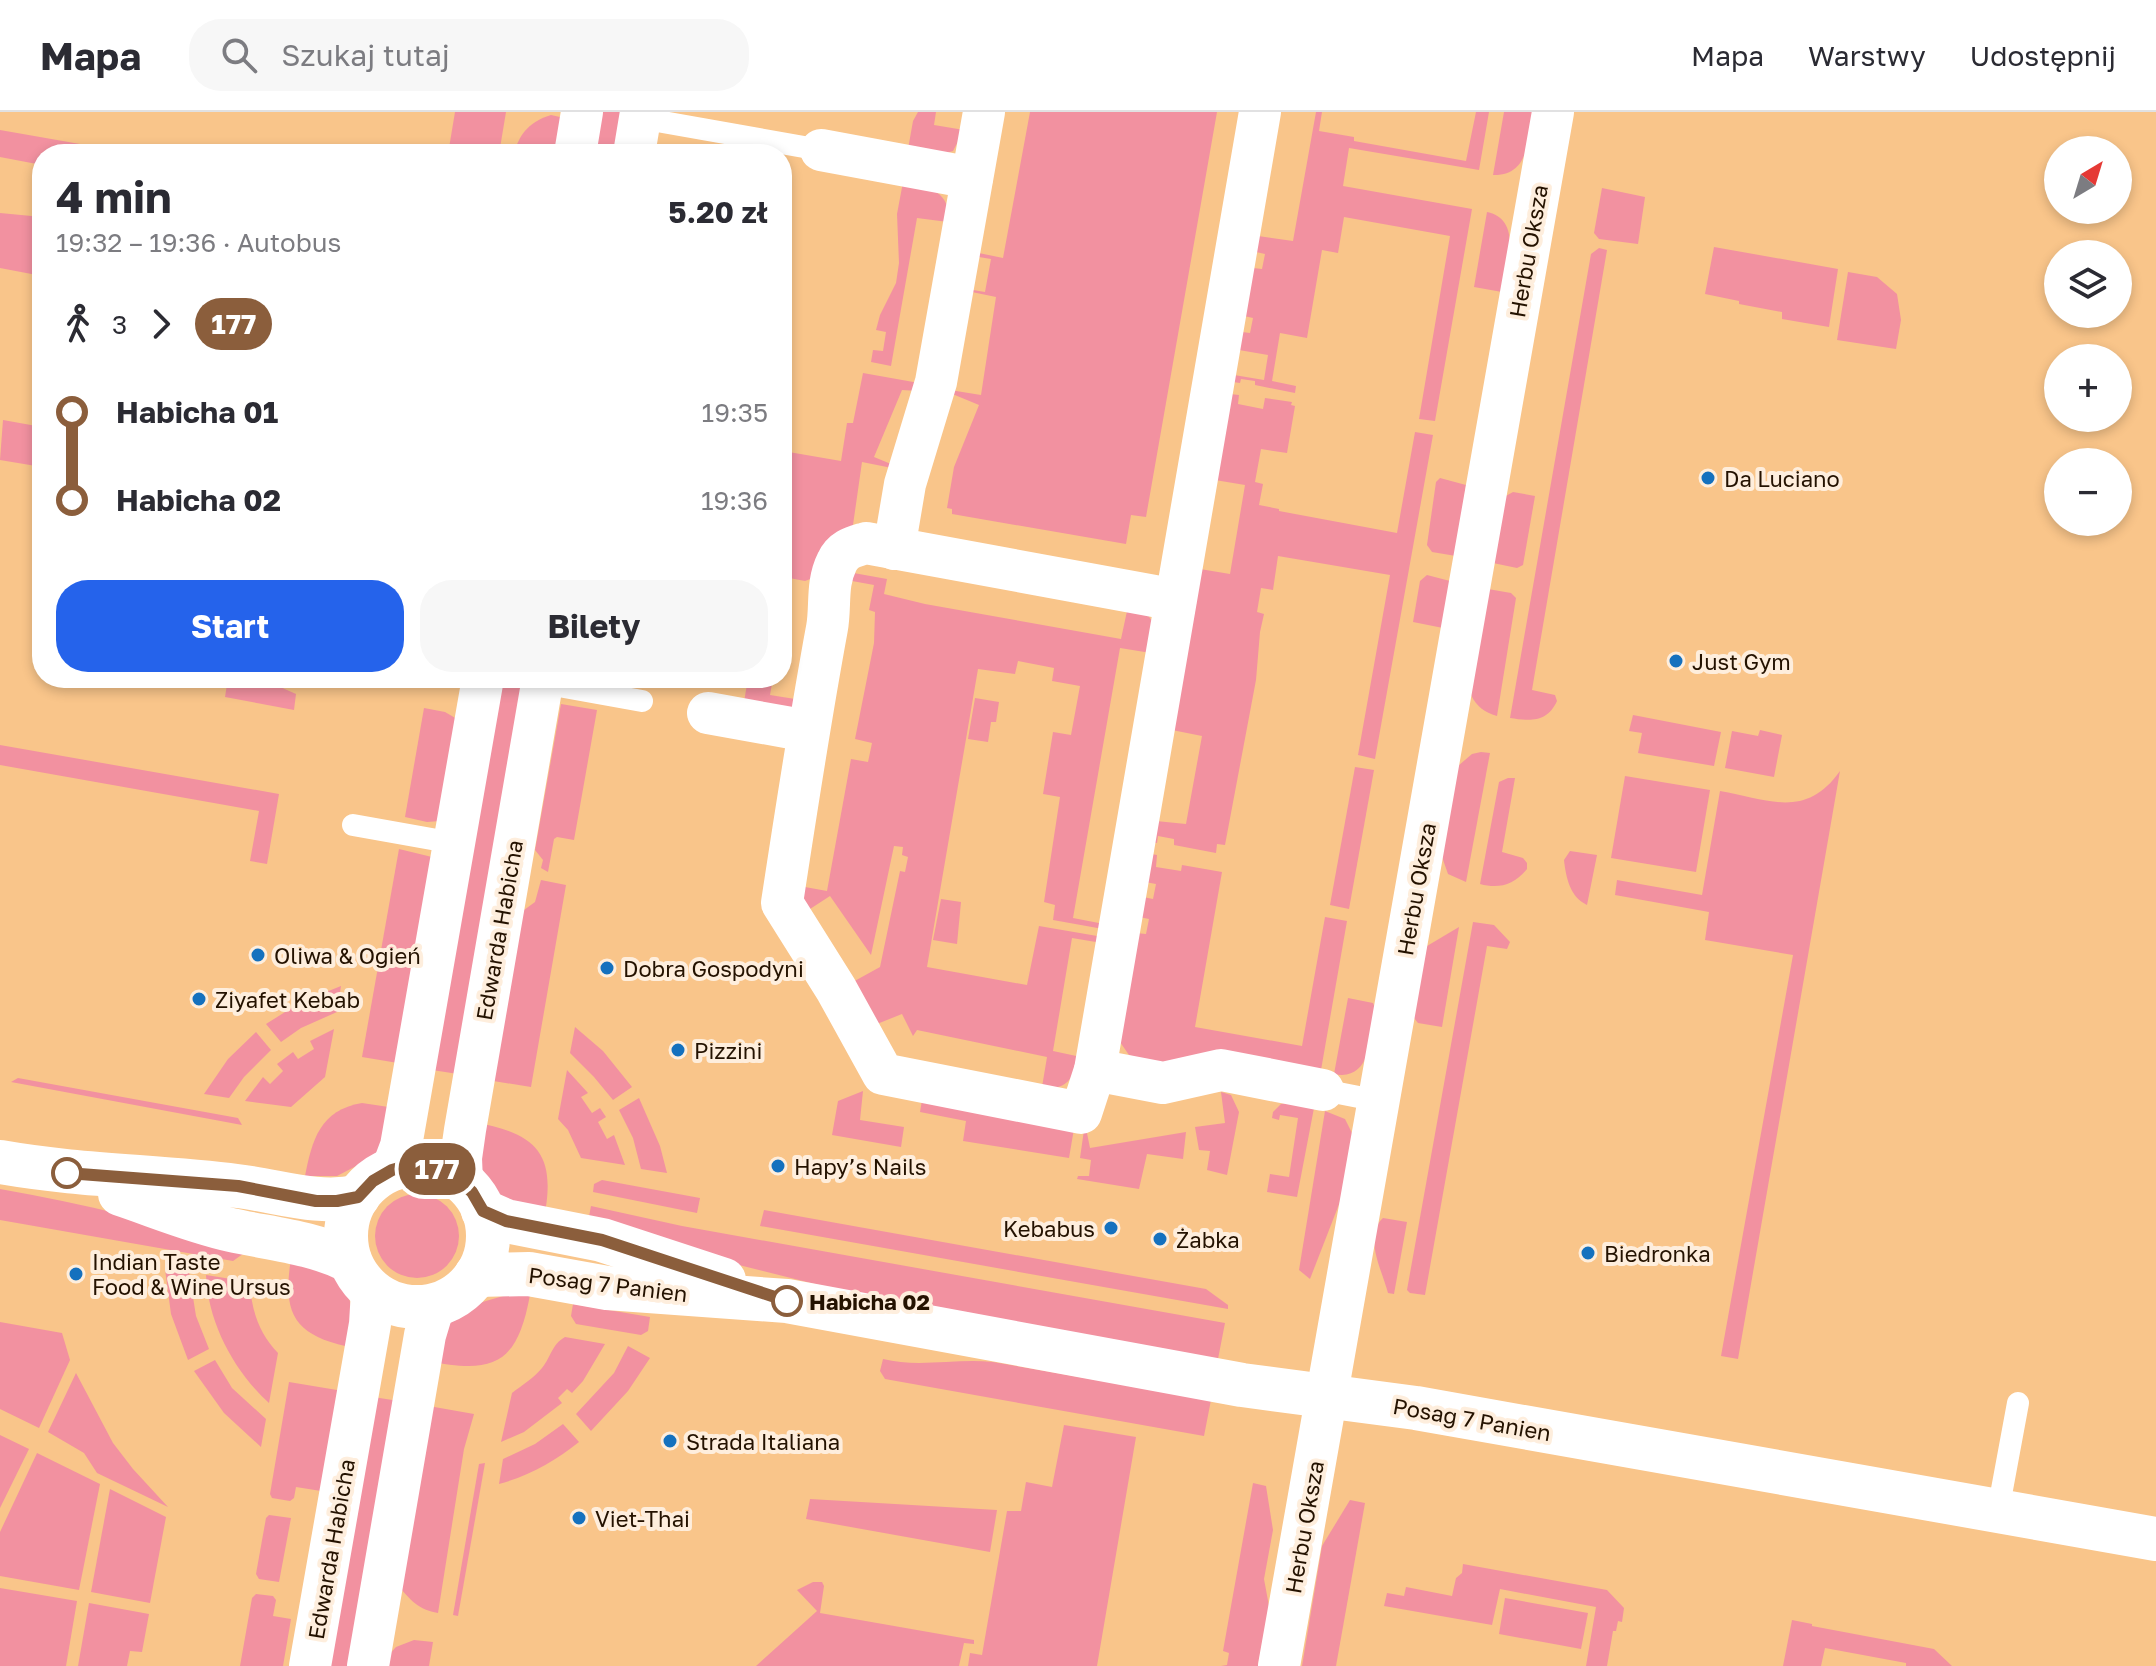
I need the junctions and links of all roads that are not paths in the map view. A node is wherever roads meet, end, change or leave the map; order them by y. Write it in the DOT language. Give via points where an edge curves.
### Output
graph roads {
  1 [pos="582,112"];
  2 [pos="984,112"];
  3 [pos="1260,112"];
  4 [pos="1553,112"];
  5 [pos="639,128"];
  6 [pos="577,144"];
  7 [pos="771,144"];
  8 [pos="792,146"];
  9 [pos="821,150"];
  10 [pos="972,178"];
  11 [pos="894,549"];
  12 [pos="1176,600"];
  13 [pos="481,688"];
  14 [pos="541,688"];
  15 [pos="580,688"];
  16 [pos="642,701"];
  17 [pos="708,713"];
  18 [pos="808,731"];
  19 [pos="353,825"];
  20 [pos="454,843"];
  21 [pos="1095,1070"];
  22 [pos="1323,1090"];
  23 [pos="1379,1101"];
  24 [pos="0,1162"];
  25 [pos="392,1170"];
  26 [pos="49,1171"];
  27 [pos="358,1197"];
  28 [pos="472,1197"];
  29 [pos="476,1275"];
  30 [pos="361,1276"];
  31 [pos="787,1301"];
  32 [pos="434,1305"];
  33 [pos="1326,1397"];
  34 [pos="2018,1403"];
  35 [pos="1998,1511"];
  36 [pos="2156,1539"];
  37 [pos="310,1666"];
  38 [pos="368,1666"];
  39 [pos="1279,1666"];
  1 -- 6 [label="street"];
  2 -- 10 [label="street"];
  3 -- 12 [label="street"];
  4 -- 23 [label="street, Herbu Oksza"];
  5 -- 7 [label="lane"];
  8 -- 9 [label="lane"];
  9 -- 10 [label="street"];
  10 -- 11 [label="street" via="936,382 905,484"];
  11 -- 12 [label="street"];
  11 -- 18 [label="street" via="866,543 848,548 837,560 828,587 830,612"];
  12 -- 21 [label="street"];
  13 -- 20 [label="street"];
  14 -- 28 [label="street, Edwarda Habicha" via="463,1138"];
  15 -- 16 [label="lane"];
  17 -- 18 [label="street"];
  18 -- 21 [label="street" via="782,903 883,1074 1081,1113"];
  19 -- 20 [label="lane"];
  20 -- 25 [label="street" via="401,1146"];
  21 -- 22 [label="street" via="1163,1083 1221,1070"];
  22 -- 23 [label="lane"];
  23 -- 33 [label="street, Herbu Oksza"];
  24 -- 26 [label="street"];
  25 -- 27 [label="street"];
  25 -- 28 [label="street" via="429,1166 449,1173"];
  26 -- 27 [label="street" via="238,1186 316,1201"];
  26 -- 30 [label="street" via="228,1230 328,1250"];
  27 -- 30 [label="street" via="347,1223 346,1246"];
  28 -- 29 [label="street" via="488,1241"];
  28 -- 31 [label="street, Posag 7 Panien" via="506,1221 602,1240"];
  29 -- 31 [label="street, Posag 7 Panien" via="529,1274 607,1288"];
  29 -- 32 [label="street" via="455,1296"];
  30 -- 32 [label="street" via="384,1299 412,1307"];
  30 -- 37 [label="street, Edwarda Habicha" via="370,1324"];
  31 -- 33 [label="street, Posag 7 Panien"];
  32 -- 38 [label="street"];
  33 -- 35 [label="street, Posag 7 Panien" via="1416,1408"];
  33 -- 39 [label="street, Herbu Oksza"];
  34 -- 35 [label="lane"];
  35 -- 36 [label="street, Posag 7 Panien"];
}
